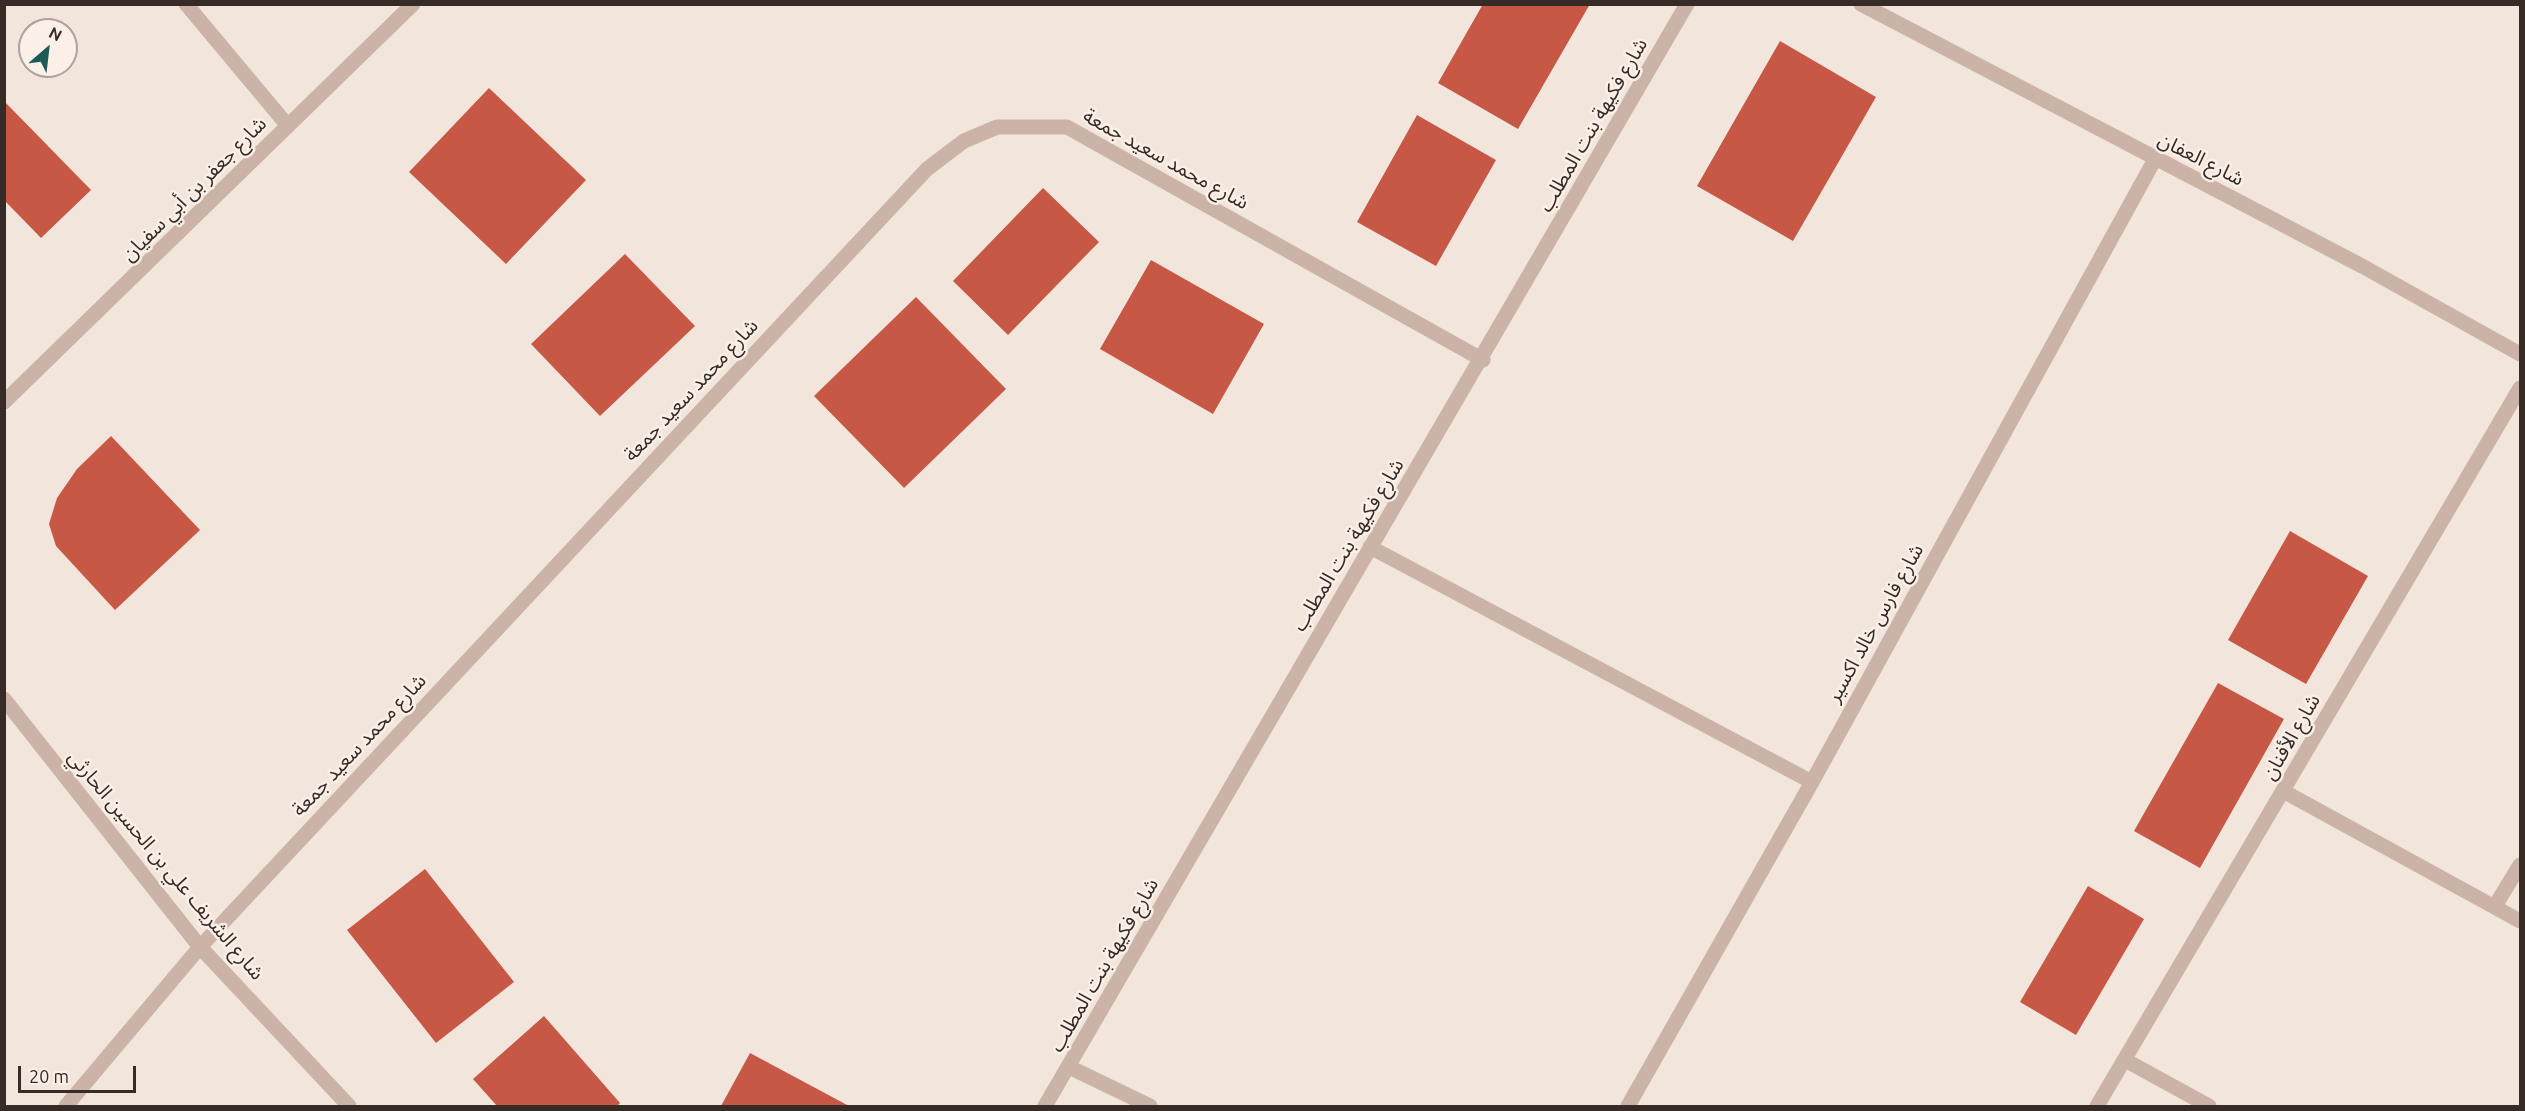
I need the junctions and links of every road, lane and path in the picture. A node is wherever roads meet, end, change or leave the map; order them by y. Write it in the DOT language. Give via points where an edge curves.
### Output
graph roads {
  1 [pos="186,4"];
  2 [pos="413,4"];
  3 [pos="1687,4"];
  4 [pos="1861,4"];
  5 [pos="288,126"];
  6 [pos="2155,159"];
  7 [pos="2520,354"];
  8 [pos="1483,360"];
  9 [pos="2520,388"];
  10 [pos="4,402"];
  11 [pos="1370,547"];
  12 [pos="4,699"];
  13 [pos="1812,782"];
  14 [pos="2283,791"];
  15 [pos="2520,865"];
  16 [pos="2495,906"];
  17 [pos="2520,921"];
  18 [pos="200,947"];
  19 [pos="2125,1060"];
  20 [pos="1069,1067"];
  21 [pos="66,1107"];
  22 [pos="349,1107"];
  23 [pos="1045,1107"];
  24 [pos="1150,1107"];
  25 [pos="1628,1107"];
  26 [pos="2097,1107"];
  27 [pos="2209,1107"];
  1 -- 5 [label="street"];
  2 -- 5 [label="street, شارع جعفر بن أبي سفيان"];
  3 -- 8 [label="street, شارع فكيهة بنت المطلب"];
  4 -- 6 [label="street, شارع العفان"];
  5 -- 10 [label="street, شارع جعفر بن أبي سفيان"];
  6 -- 7 [label="street, شارع العفان" via="2362,266"];
  6 -- 13 [label="street, شارع فارس خالد اكسير"];
  8 -- 11 [label="street, شارع فكيهة بنت المطلب"];
  8 -- 18 [label="street, شارع محمد سعيد جمعة" via="1067,127 997,127 964,141 927,169"];
  9 -- 14 [label="street, شارع الأفنان"];
  11 -- 13 [label="street"];
  11 -- 20 [label="street, شارع فكيهة بنت المطلب"];
  12 -- 18 [label="street, شارع الشريف علي بن الحسين الحارثي"];
  13 -- 25 [label="street, شارع فارس خالد اكسير"];
  14 -- 16 [label="street"];
  14 -- 19 [label="street, شارع الأفنان"];
  15 -- 16 [label="street"];
  16 -- 17 [label="street"];
  18 -- 21 [label="street, شارع محمد سعيد جمعة"];
  18 -- 22 [label="street, شارع الشريف علي بن الحسين الحارثي"];
  19 -- 26 [label="street, شارع الأفنان"];
  19 -- 27 [label="street"];
  20 -- 23 [label="street, شارع فكيهة بنت المطلب"];
  20 -- 24 [label="street"];
}
